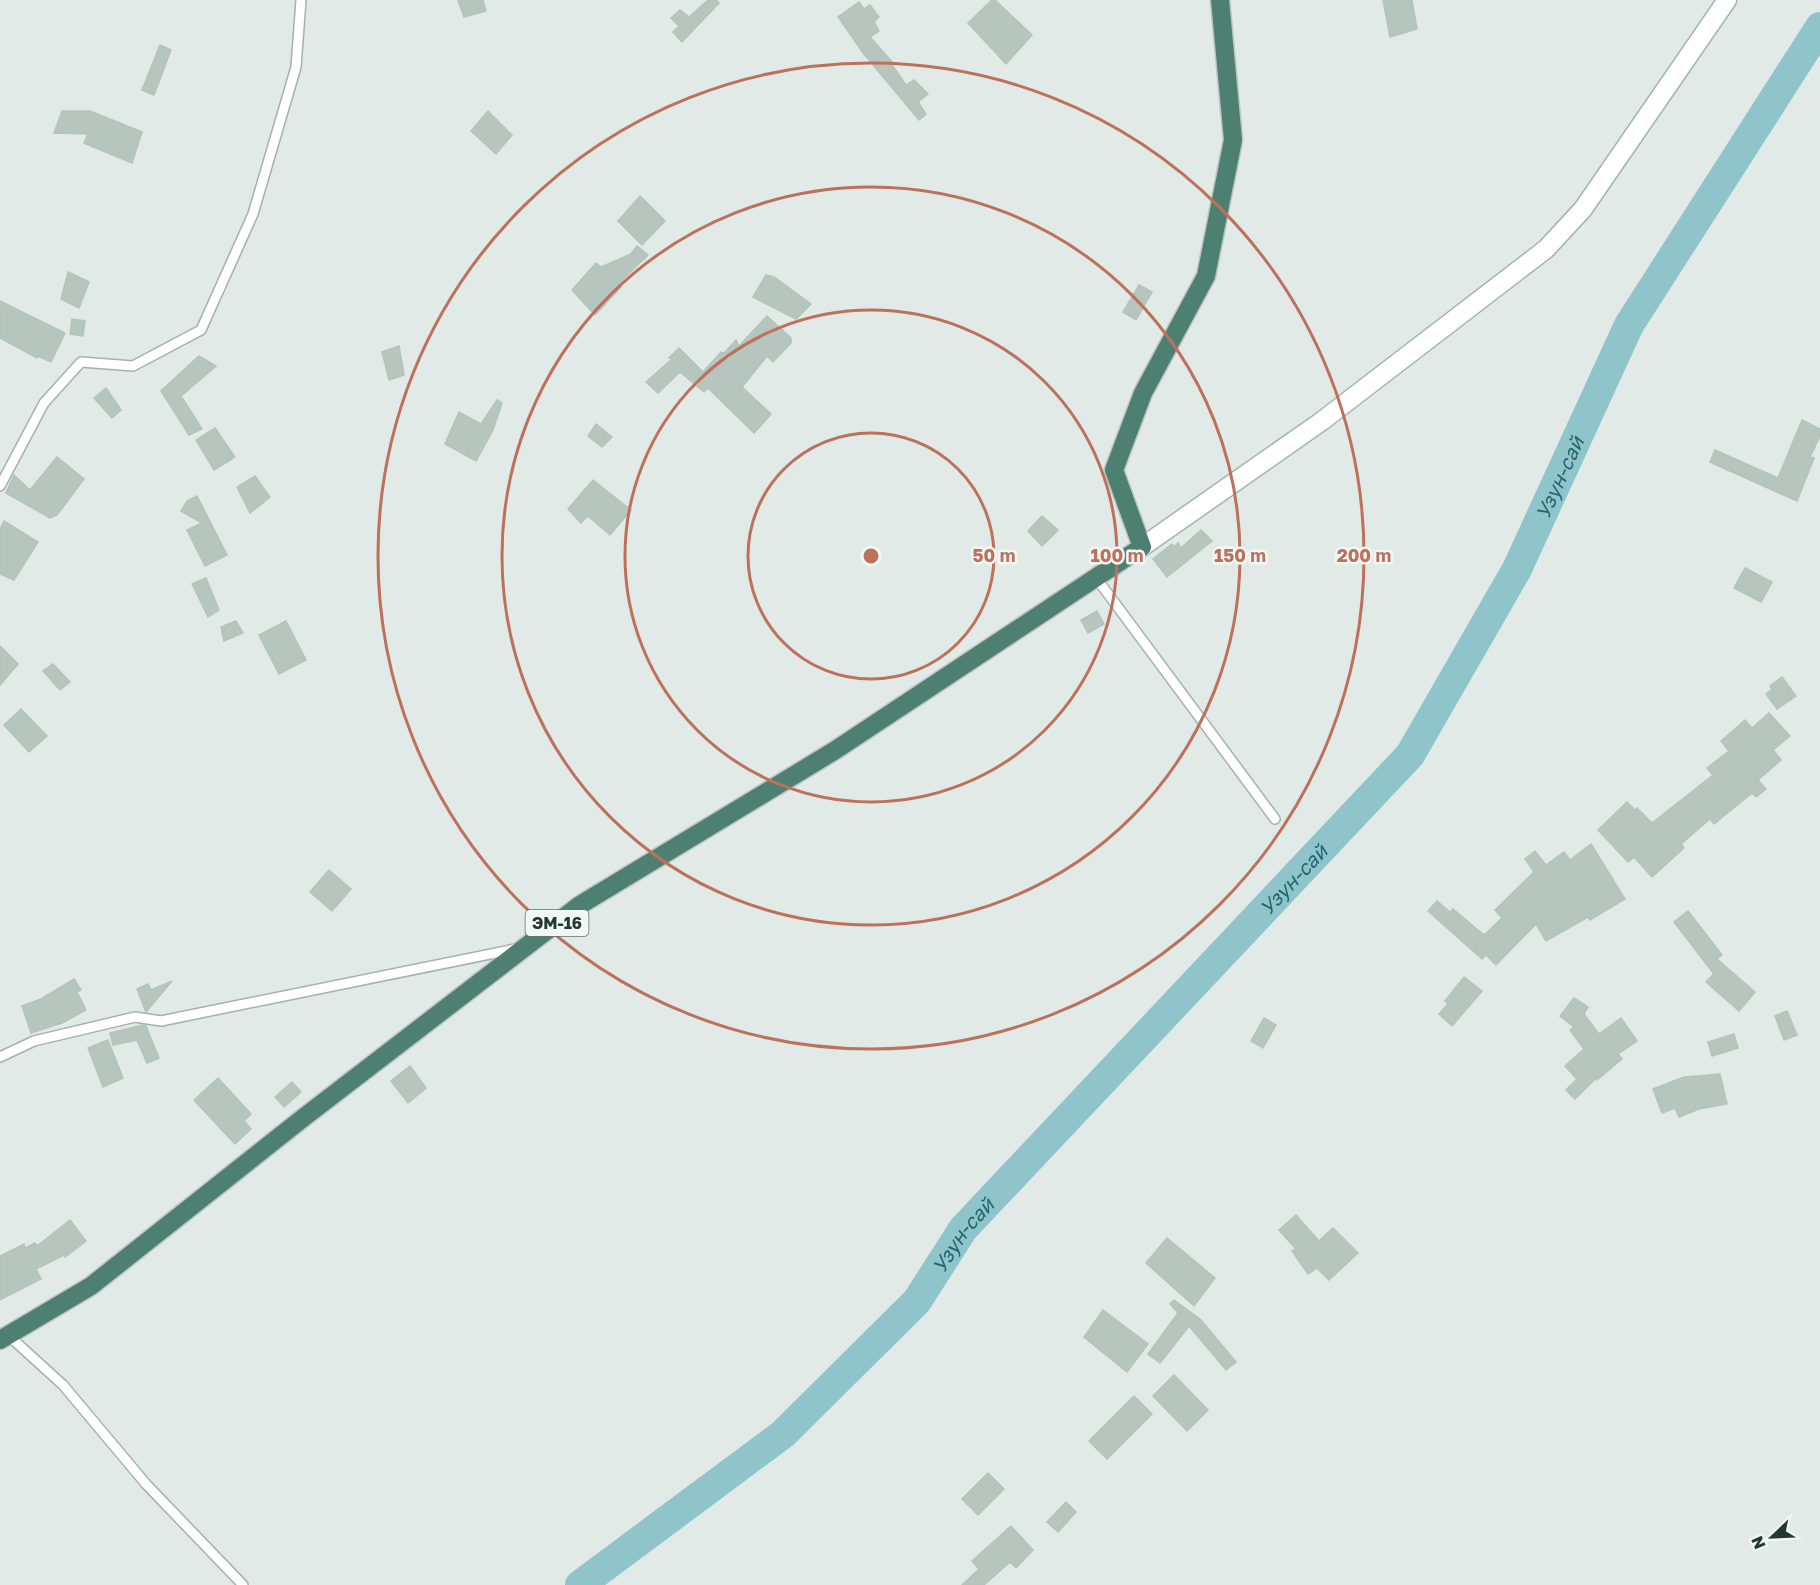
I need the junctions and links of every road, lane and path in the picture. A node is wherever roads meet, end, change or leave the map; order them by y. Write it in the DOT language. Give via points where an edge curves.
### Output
graph roads {
  1 [pos="301,0"];
  2 [pos="1220,0"];
  3 [pos="1726,0"];
  4 [pos="0,486"];
  5 [pos="1142,547"];
  6 [pos="1097,579"];
  7 [pos="1275,819"];
  8 [pos="525,947"];
  9 [pos="0,1058"];
  10 [pos="4,1337"];
  11 [pos="243,1585"];
  1 -- 4 [label="lane" via="296,67 253,214 201,330 133,366 81,362 44,403"];
  2 -- 5 [label="highway" via="1233,140 1206,276 1143,393 1114,470"];
  3 -- 5 [label="main road, ЭМ-16" via="1583,209 1546,249 1322,421"];
  5 -- 6 [label="highway, ЭМ-16"];
  6 -- 7 [label="lane"];
  6 -- 8 [label="highway, ЭМ-16" via="834,752 580,905"];
  8 -- 9 [label="lane" via="161,1021 135,1017 34,1041"];
  8 -- 10 [label="highway, ЭМ-16" via="91,1286"];
  10 -- 11 [label="lane" via="63,1385 146,1484"];
}
